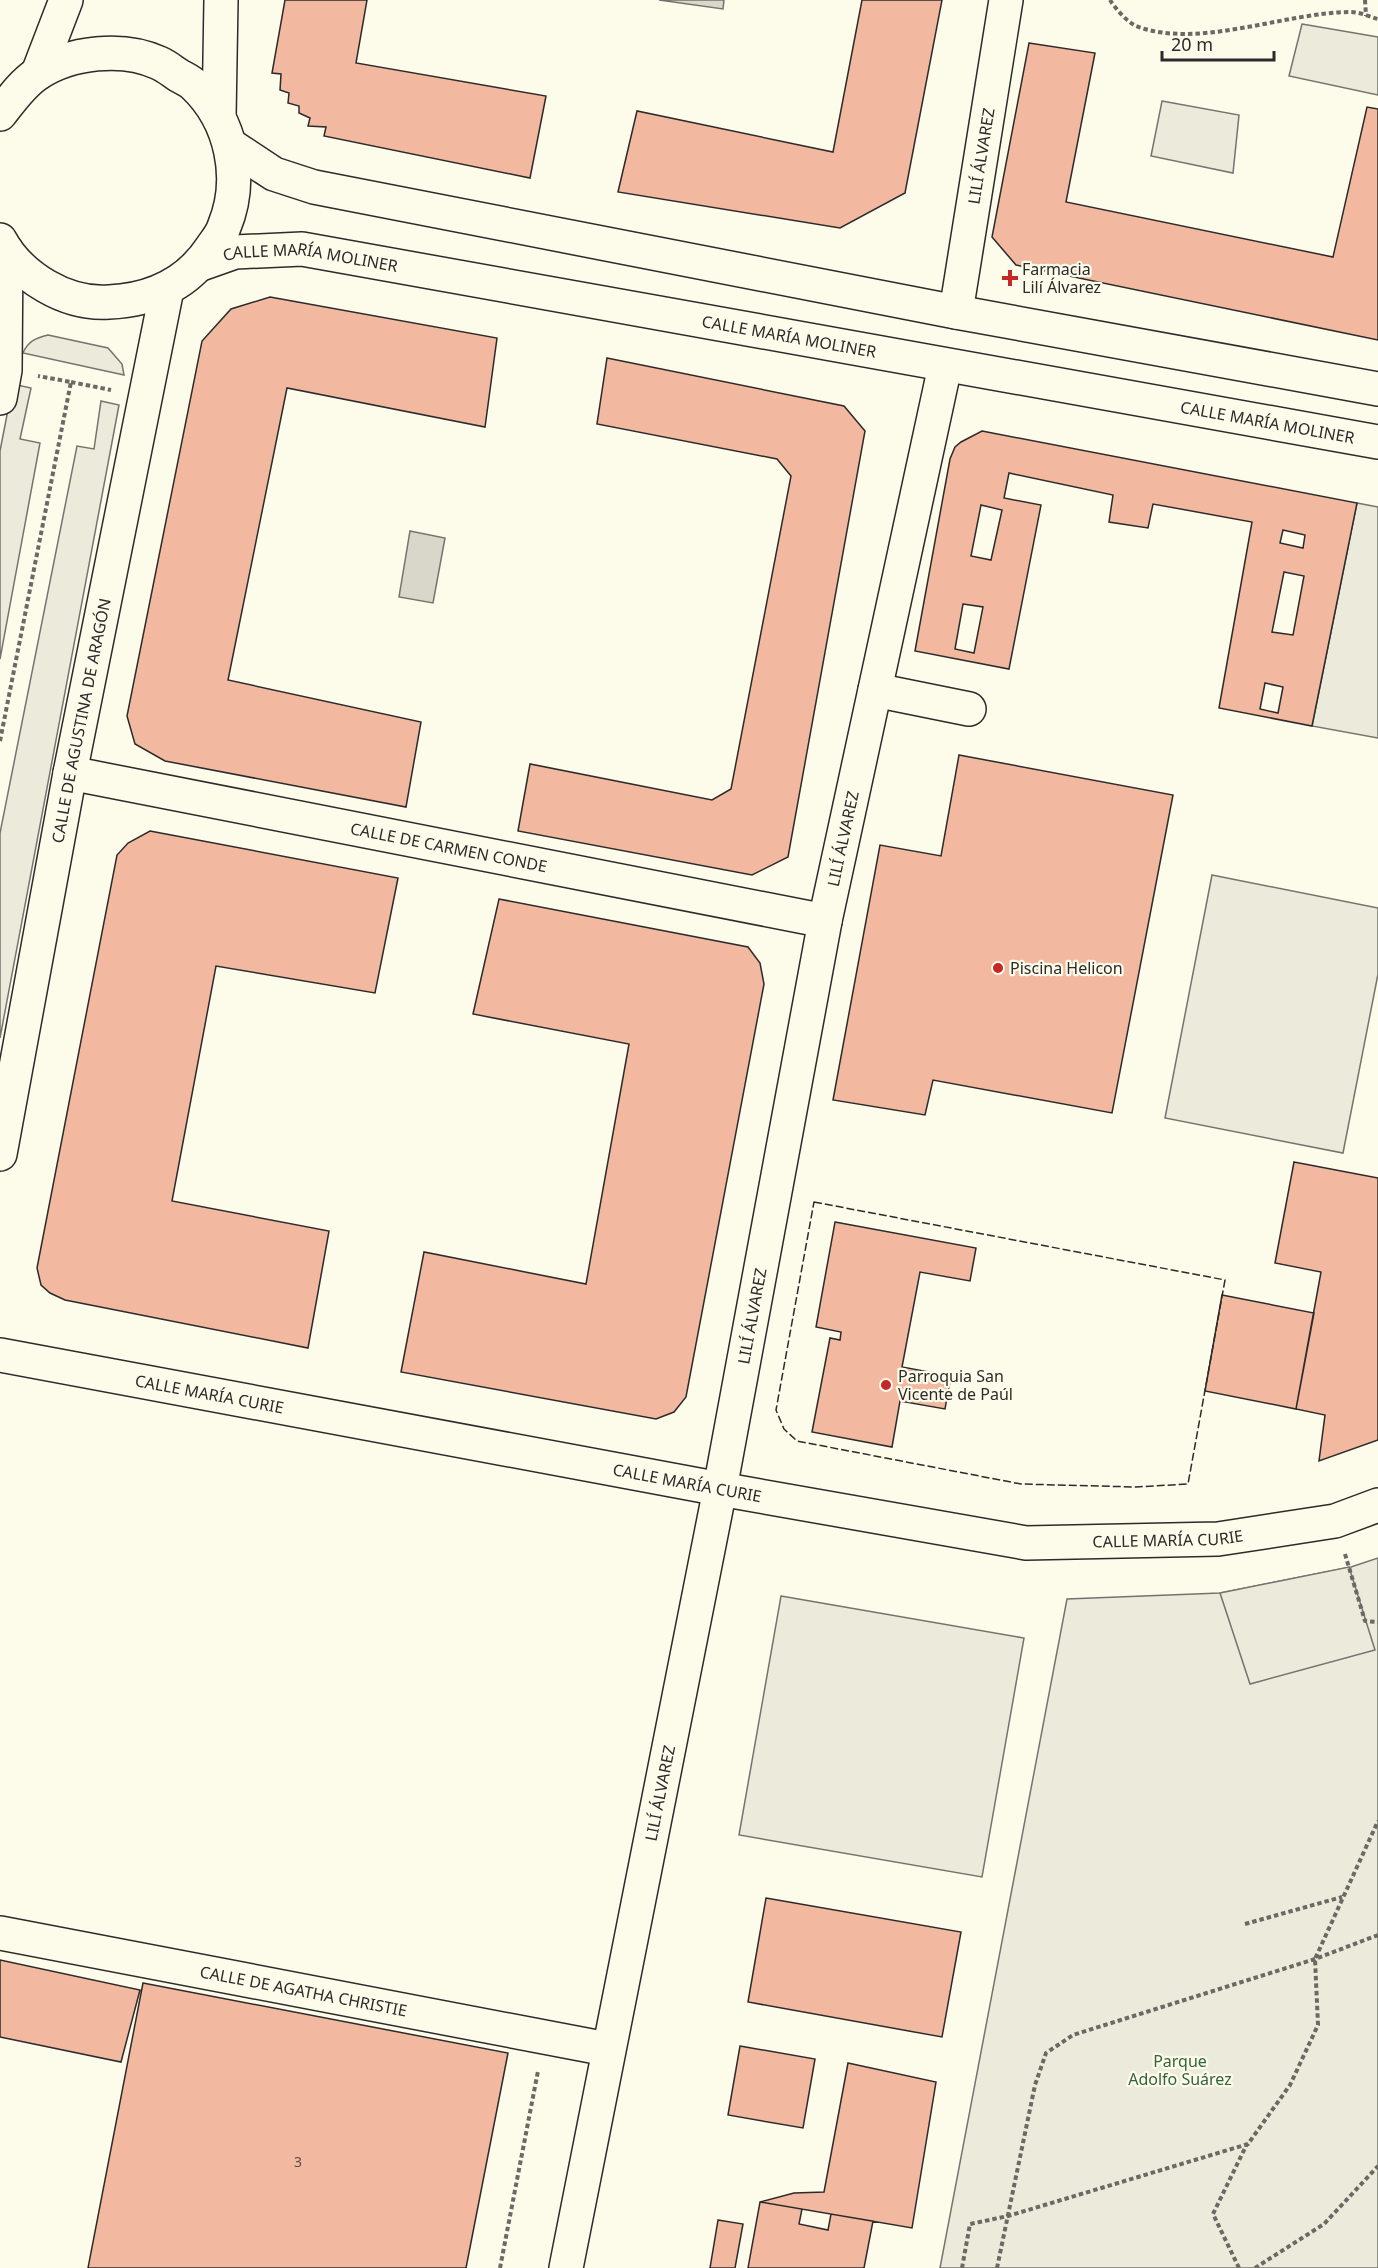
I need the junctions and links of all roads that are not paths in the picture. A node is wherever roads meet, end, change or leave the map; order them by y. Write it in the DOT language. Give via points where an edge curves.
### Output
graph roads {
  1 [pos="66,0"];
  2 [pos="221,0"];
  3 [pos="1006,0"];
  4 [pos="20,84"];
  5 [pos="0,114"];
  6 [pos="225,131"];
  7 [pos="3,245"];
  8 [pos="201,264"];
  9 [pos="167,289"];
  10 [pos="956,312"];
  11 [pos="945,366"];
  12 [pos="3,384"];
  13 [pos="1378,389"];
  14 [pos="1378,442"];
  15 [pos="875,690"];
  16 [pos="969,709"];
  17 [pos="70,773"];
  18 [pos="825,921"];
  19 [pos="0,1154"];
  20 [pos="0,1355"];
  21 [pos="720,1489"];
  22 [pos="1378,1505"];
  23 [pos="0,1933"];
  24 [pos="607,2049"];
  25 [pos="566,2268"];
  1 -- 4 [label="street"];
  2 -- 6 [label="street"];
  3 -- 10 [label="street, LILÍ ÁLVAREZ"];
  4 -- 5 [label="street"];
  4 -- 6 [label="street" via="76,56 117,52 158,62 193,84"];
  6 -- 8 [label="street" via="235,187 224,228"];
  6 -- 10 [label="street" via="274,174 314,186"];
  7 -- 9 [label="street" via="30,277 62,294 97,303 133,301"];
  7 -- 12 [label="street"];
  8 -- 9 [label="street"];
  8 -- 11 [label="street, CALLE MARÍA MOLINER" via="235,252 302,249"];
  9 -- 17 [label="street, CALLE DE AGUSTINA DE ARAGÓN"];
  10 -- 13 [label="street"];
  11 -- 14 [label="street, CALLE MARÍA MOLINER"];
  11 -- 15 [label="street, LILÍ ÁLVAREZ"];
  15 -- 16 [label="street"];
  15 -- 18 [label="street, LILÍ ÁLVAREZ"];
  17 -- 18 [label="street, CALLE DE CARMEN CONDE"];
  17 -- 19 [label="street, CALLE DE AGUSTINA DE ARAGÓN"];
  18 -- 21 [label="street, LILÍ ÁLVAREZ"];
  20 -- 21 [label="street, CALLE MARÍA CURIE"];
  21 -- 22 [label="street, CALLE MARÍA CURIE" via="1026,1543 1218,1539 1335,1521"];
  21 -- 24 [label="street, LILÍ ÁLVAREZ"];
  23 -- 24 [label="street, CALLE DE AGATHA CHRISTIE"];
  24 -- 25 [label="street, LILÍ ÁLVAREZ"];
}
